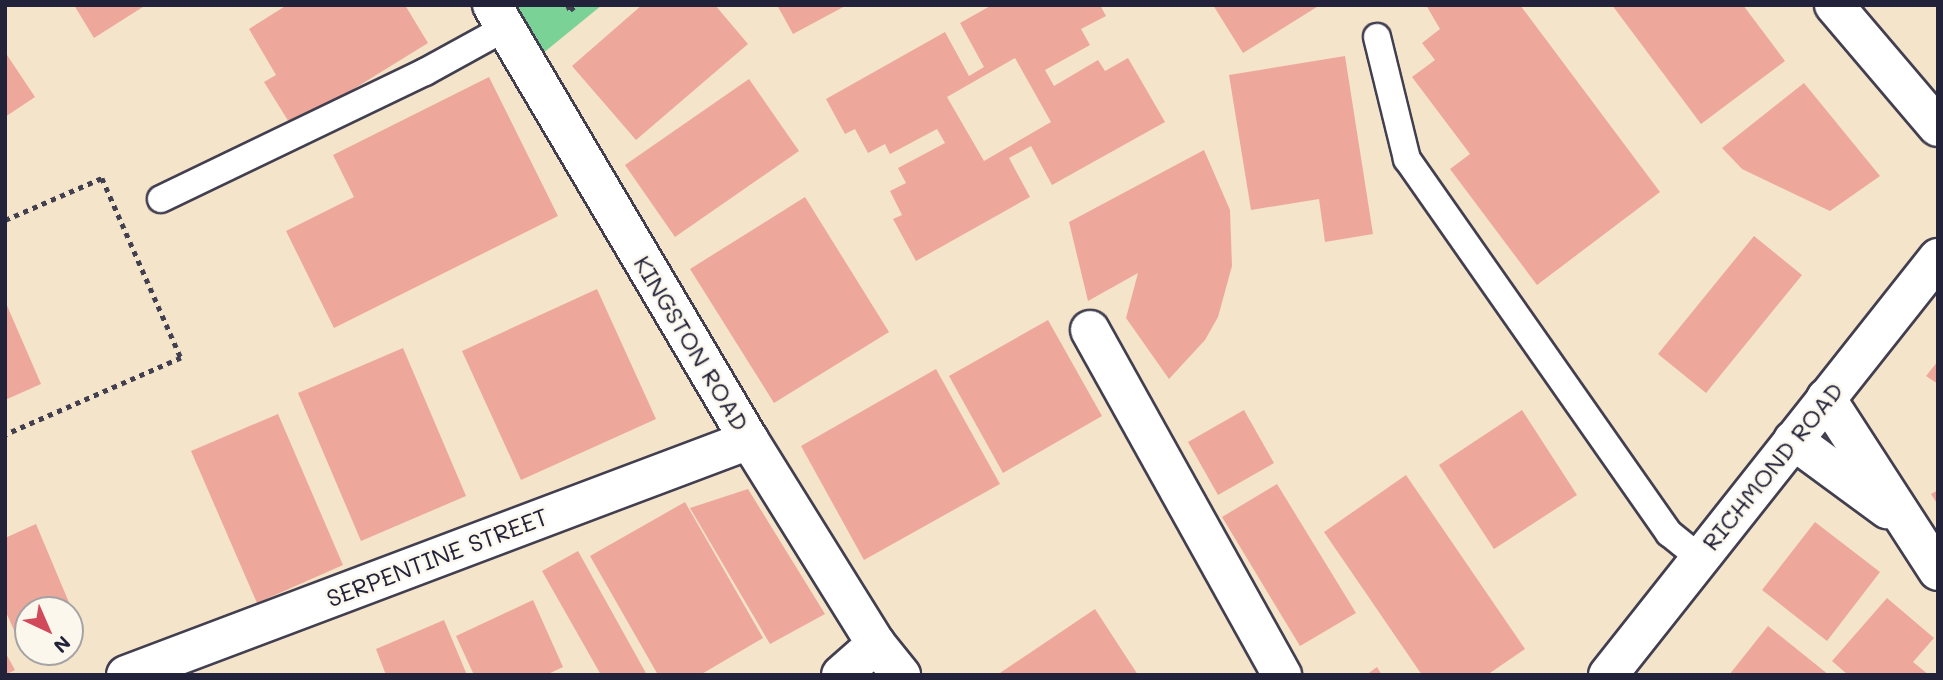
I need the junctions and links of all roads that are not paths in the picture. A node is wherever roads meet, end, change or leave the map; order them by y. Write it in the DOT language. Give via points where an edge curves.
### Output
graph roads {
  1 [pos="1834,5"];
  2 [pos="498,16"];
  3 [pos="1377,37"];
  4 [pos="1938,127"];
  5 [pos="161,199"];
  6 [pos="1938,258"];
  7 [pos="1090,330"];
  8 [pos="1826,398"];
  9 [pos="749,440"];
  10 [pos="1793,440"];
  11 [pos="1909,524"];
  12 [pos="1699,557"];
  13 [pos="1938,571"];
  14 [pos="876,644"];
  15 [pos="126,675"];
  16 [pos="841,675"];
  17 [pos="901,675"];
  18 [pos="1282,675"];
  19 [pos="1608,675"];
  1 -- 4 [label="street"];
  2 -- 5 [label="lane" via="425,72"];
  2 -- 9 [label="street, KINGSTON ROAD"];
  3 -- 12 [label="lane" via="1407,159 1669,533"];
  6 -- 8 [label="street, RICHMOND ROAD"];
  7 -- 18 [label="street"];
  8 -- 10 [label="street, RICHMOND ROAD"];
  8 -- 11 [label="street"];
  9 -- 14 [label="street, KINGSTON ROAD"];
  9 -- 15 [label="street, SERPENTINE STREET"];
  10 -- 11 [label="street"];
  10 -- 12 [label="street, RICHMOND ROAD"];
  11 -- 13 [label="street"];
  12 -- 19 [label="street, RICHMOND ROAD"];
  14 -- 16 [label="street"];
  14 -- 17 [label="street, KINGSTON ROAD"];
}
